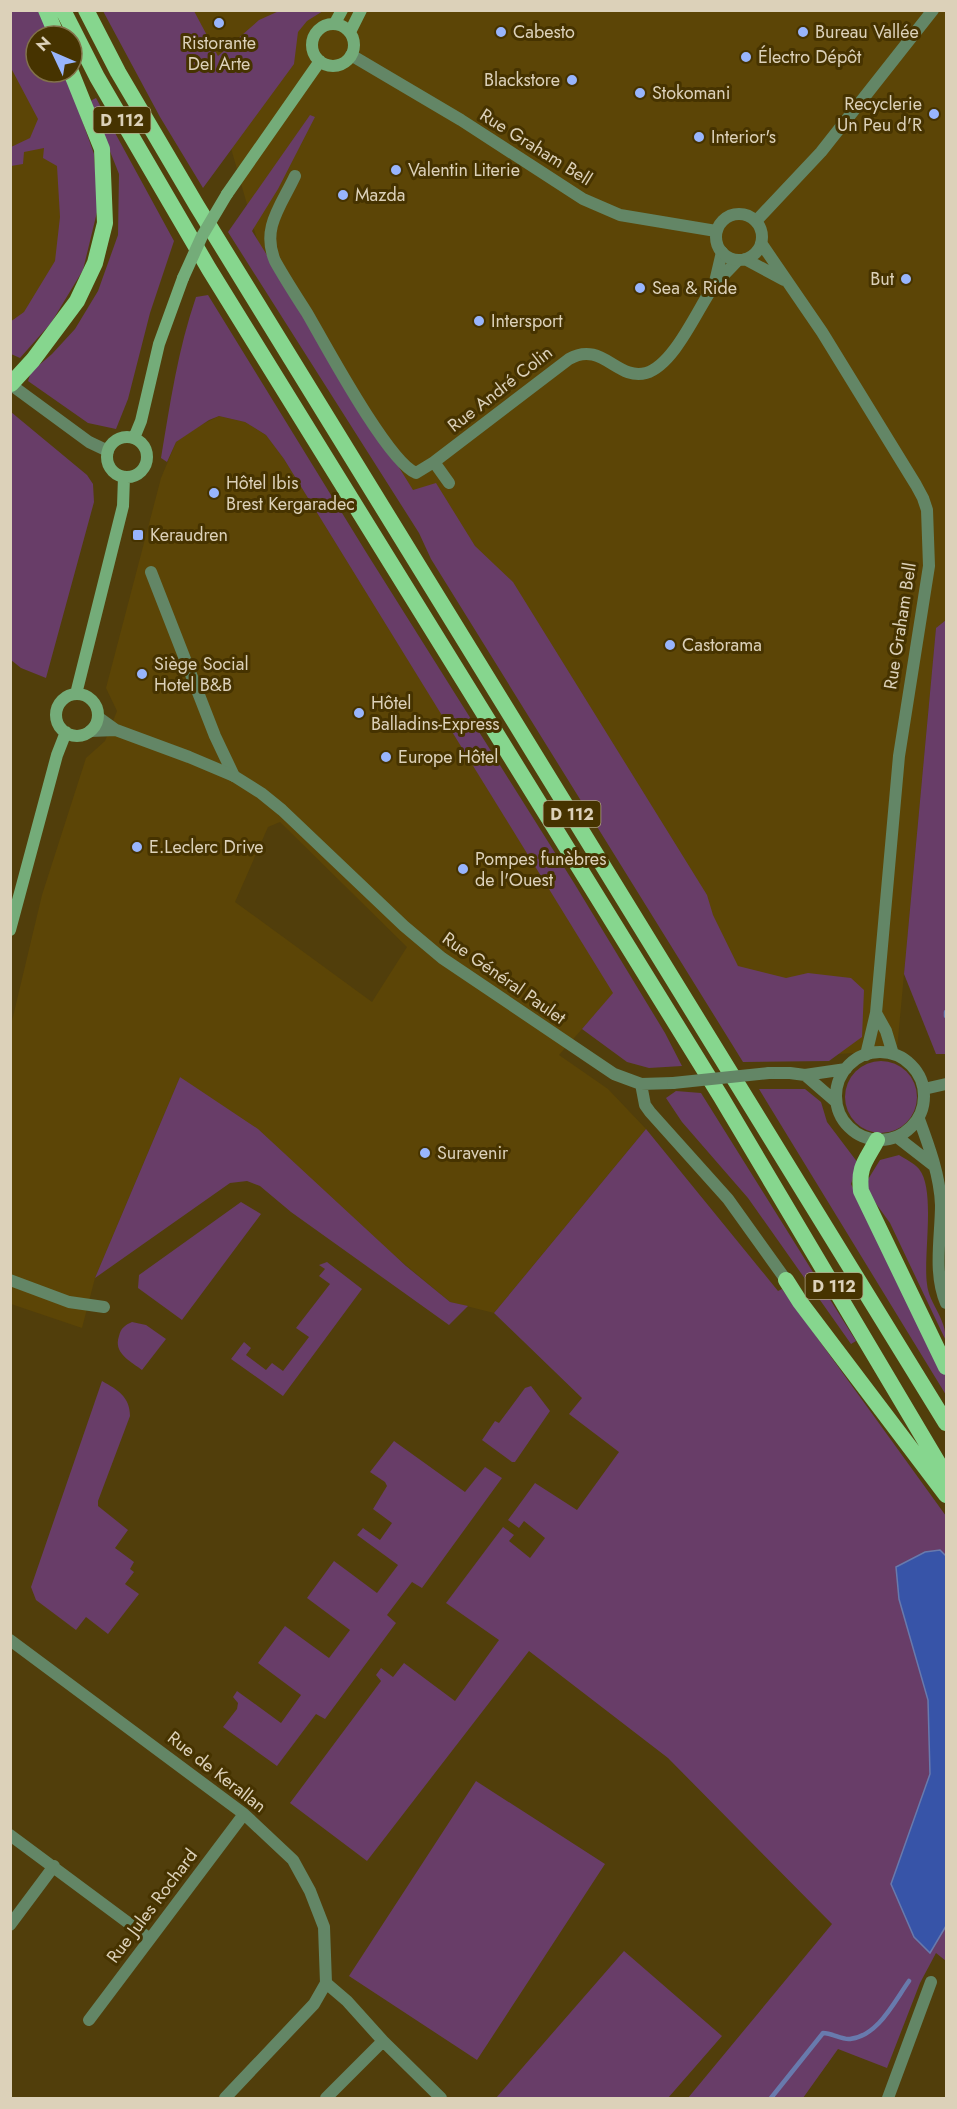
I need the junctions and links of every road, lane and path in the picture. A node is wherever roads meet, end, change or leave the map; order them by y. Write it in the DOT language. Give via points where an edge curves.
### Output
graph roads {
  1 [pos="46,10"];
  2 [pos="63,10"];
  3 [pos="86,10"];
  4 [pos="342,10"];
  5 [pos="361,10"];
  6 [pos="933,10"];
  7 [pos="52,24"];
  8 [pos="335,24"];
  9 [pos="350,32"];
  10 [pos="351,55"];
  11 [pos="320,61"];
  12 [pos="76,84"];
  13 [pos="295,176"];
  14 [pos="756,221"];
  15 [pos="716,231"];
  16 [pos="761,243"];
  17 [pos="722,252"];
  18 [pos="741,259"];
  19 [pos="788,282"];
  20 [pos="713,287"];
  21 [pos="11,384"];
  22 [pos="134,438"];
  23 [pos="108,451"];
  24 [pos="434,462"];
  25 [pos="124,477"];
  26 [pos="449,483"];
  27 [pos="151,572"];
  28 [pos="76,694"];
  29 [pos="98,717"];
  30 [pos="116,730"];
  31 [pos="90,731"];
  32 [pos="66,732"];
  33 [pos="234,776"];
  34 [pos="10,930"];
  35 [pos="876,1013"];
  36 [pos="866,1054"];
  37 [pos="893,1054"];
  38 [pos="846,1069"];
  39 [pos="806,1075"];
  40 [pos="641,1084"];
  41 [pos="946,1084"];
  42 [pos="924,1089"];
  43 [pos="836,1101"];
  44 [pos="919,1119"];
  45 [pos="897,1137"];
  46 [pos="877,1140"];
  47 [pos="933,1165"];
  48 [pos="10,1280"];
  49 [pos="786,1280"];
  50 [pos="946,1303"];
  51 [pos="104,1307"];
  52 [pos="946,1367"];
  53 [pos="946,1423"];
  54 [pos="946,1476"];
  55 [pos="946,1495"];
  56 [pos="13,1646"];
  57 [pos="244,1814"];
  58 [pos="10,1835"];
  59 [pos="54,1866"];
  60 [pos="10,1925"];
  61 [pos="150,1939"];
  62 [pos="931,1982"];
  63 [pos="327,1983"];
  64 [pos="89,2020"];
  65 [pos="383,2041"];
  66 [pos="225,2098"];
  67 [pos="326,2098"];
  68 [pos="441,2098"];
  69 [pos="888,2098"];
  1 -- 7 [label="highway"];
  2 -- 54 [label="highway, D 112" via="97,77 209,269 721,1097"];
  3 -- 53 [label="highway, D 112" via="197,206"];
  4 -- 8 [label="main road"];
  5 -- 9 [label="main road"];
  6 -- 14 [label="street" via="820,152"];
  8 -- 9 [label="main road"];
  8 -- 11 [label="main road" via="322,27 314,37 313,50"];
  9 -- 10 [label="main road" via="354,42"];
  10 -- 11 [label="main road" via="340,64 326,65"];
  10 -- 15 [label="street, Rue Graham Bell" via="583,199 620,215"];
  11 -- 22 [label="main road, bridge" via="202,236 159,344"];
  12 -- 21 [label="highway" via="102,149 105,223 95,264 77,301"];
  13 -- 24 [label="street" via="269,231 275,261 352,390 397,456 416,473"];
  14 -- 15 [label="street" via="737,214 724,219"];
  14 -- 16 [label="street"];
  15 -- 17 [label="street"];
  16 -- 18 [label="street" via="752,255"];
  16 -- 19 [label="street, Rue Graham Bell"];
  17 -- 18 [label="street" via="732,259"];
  17 -- 20 [label="street, Rue André Colin"];
  18 -- 19 [label="street, Rue Graham Bell"];
  18 -- 20 [label="street, Rue André Colin"];
  19 -- 35 [label="street, Rue Graham Bell" via="916,485 927,510 929,566 899,756"];
  20 -- 24 [label="street, Rue André Colin" via="672,351 651,371 626,371 595,354 573,356"];
  21 -- 23 [label="street" via="89,442"];
  22 -- 23 [label="main road" via="115,440"];
  22 -- 25 [label="main road" via="144,447 146,463 136,475"];
  23 -- 25 [label="main road" via="108,465"];
  24 -- 26 [label="street"];
  25 -- 28 [label="main road" via="123,506"];
  27 -- 33 [label="street"];
  28 -- 29 [label="main road" via="91,699"];
  28 -- 32 [label="main road" via="58,706 57,721"];
  29 -- 30 [label="street, Rue Général Paulet"];
  29 -- 31 [label="main road"];
  30 -- 31 [label="street, Rue Général Paulet"];
  30 -- 33 [label="street, Rue Général Paulet"];
  31 -- 32 [label="main road" via="78,736"];
  32 -- 34 [label="main road"];
  33 -- 40 [label="street, Rue Général Paulet" via="282,810 442,958 614,1074"];
  35 -- 36 [label="street, Rue Graham Bell"];
  35 -- 37 [label="street"];
  36 -- 37 [label="street"];
  36 -- 38 [label="street"];
  37 -- 42 [label="street" via="915,1068"];
  38 -- 39 [label="street, Rue Général Paulet"];
  38 -- 43 [label="street" via="837,1087"];
  39 -- 40 [label="street, Rue Général Paulet, bridge" via="770,1073"];
  39 -- 43 [label="street"];
  40 -- 49 [label="street" via="650,1112 728,1199"];
  41 -- 42 [label="street"];
  42 -- 44 [label="street"];
  43 -- 46 [label="street" via="849,1127"];
  44 -- 45 [label="street"];
  44 -- 47 [label="street"];
  45 -- 46 [label="street"];
  45 -- 47 [label="street"];
  46 -- 52 [label="highway" via="861,1169 861,1191"];
  47 -- 50 [label="street" via="939,1182 940,1275"];
  48 -- 51 [label="street" via="69,1302"];
  49 -- 55 [label="highway"];
  56 -- 57 [label="street, Rue de Kerallan"];
  57 -- 61 [label="street, Rue Jules Rochard"];
  57 -- 63 [label="street, Rue de Kerallan" via="293,1860 310,1891 324,1927"];
  58 -- 59 [label="street"];
  59 -- 60 [label="street"];
  59 -- 61 [label="street"];
  61 -- 64 [label="street, Rue Jules Rochard"];
  62 -- 69 [label="street"];
  63 -- 65 [label="street"];
  63 -- 66 [label="street" via="314,2004"];
  65 -- 67 [label="street"];
  65 -- 68 [label="street"];
}
